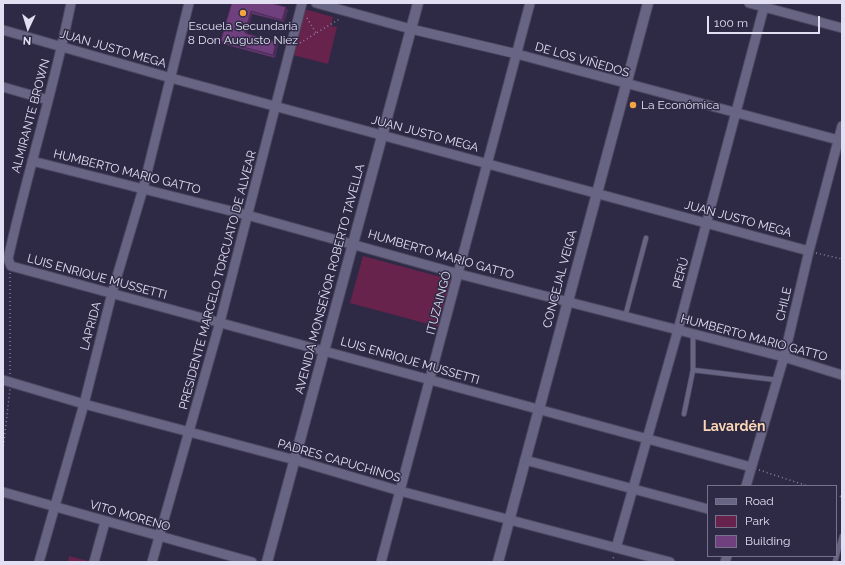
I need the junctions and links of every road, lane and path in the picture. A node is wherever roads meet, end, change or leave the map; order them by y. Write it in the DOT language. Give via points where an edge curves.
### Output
graph roads {
  1 [pos="71,3"];
  2 [pos="189,3"];
  3 [pos="316,3"];
  4 [pos="418,3"];
  5 [pos="530,3"];
  6 [pos="648,3"];
  7 [pos="749,3"];
  8 [pos="301,4"];
  9 [pos="764,5"];
  10 [pos="349,12"];
  11 [pos="842,28"];
  12 [pos="411,29"];
  13 [pos="3,30"];
  14 [pos="316,33"];
  15 [pos="62,47"];
  16 [pos="290,50"];
  17 [pos="517,54"];
  18 [pos="171,78"];
  19 [pos="626,84"];
  20 [pos="3,87"];
  21 [pos="48,100"];
  22 [pos="276,106"];
  23 [pos="735,112"];
  24 [pos="842,126"];
  25 [pos="383,134"];
  26 [pos="840,140"];
  27 [pos="32,161"];
  28 [pos="488,163"];
  29 [pos="143,188"];
  30 [pos="597,193"];
  31 [pos="247,215"];
  32 [pos="707,223"];
  33 [pos="646,238"];
  34 [pos="353,243"];
  35 [pos="809,251"];
  36 [pos="8,259"];
  37 [pos="842,259"];
  38 [pos="10,270"];
  39 [pos="459,274"];
  40 [pos="112,294"];
  41 [pos="568,302"];
  42 [pos="625,317"];
  43 [pos="220,322"];
  44 [pos="678,330"];
  45 [pos="693,334"];
  46 [pos="324,350"];
  47 [pos="784,358"];
  48 [pos="693,370"];
  49 [pos="842,375"];
  50 [pos="431,380"];
  51 [pos="777,380"];
  52 [pos="7,381"];
  53 [pos="84,404"];
  54 [pos="539,410"];
  55 [pos="684,414"];
  56 [pos="190,433"];
  57 [pos="647,439"];
  58 [pos="3,450"];
  59 [pos="295,460"];
  60 [pos="525,460"];
  61 [pos="751,467"];
  62 [pos="746,485"];
  63 [pos="805,485"];
  64 [pos="633,489"];
  65 [pos="400,491"];
  66 [pos="3,492"];
  67 [pos="54,507"];
  68 [pos="707,509"];
  69 [pos="509,519"];
  70 [pos="106,522"];
  71 [pos="842,536"];
  72 [pos="159,537"];
  73 [pos="616,548"];
  74 [pos="837,555"];
  75 [pos="39,562"];
  76 [pos="94,562"];
  77 [pos="152,562"];
  78 [pos="252,562"];
  79 [pos="267,562"];
  80 [pos="381,562"];
  81 [pos="498,562"];
  82 [pos="670,562"];
  1 -- 15 [label="street, ALMIRANTE BROWN"];
  2 -- 18 [label="street, LAPRIDA"];
  3 -- 10 [label="street, DE LOS VIÑEDOS"];
  4 -- 12 [label="street, AVENIDA MONSEÑOR ROBERTO TAVELLA"];
  5 -- 17 [label="street, ITUZAINGÓ"];
  6 -- 19 [label="street, CONCEJAL VEIGA"];
  7 -- 9 [label="street"];
  8 -- 14 [label="path"];
  8 -- 16 [label="street, PRESIDENTE MARCELO TORCUATO DE ALVEAR"];
  9 -- 11 [label="street"];
  9 -- 23 [label="street, PERÚ"];
  10 -- 12 [label="street, DE LOS VIÑEDOS"];
  10 -- 14 [label="path"];
  12 -- 17 [label="street, DE LOS VIÑEDOS"];
  12 -- 25 [label="street, AVENIDA MONSEÑOR ROBERTO TAVELLA"];
  13 -- 15 [label="street, JUAN JUSTO MEGA"];
  14 -- 16 [label="path"];
  15 -- 18 [label="street, JUAN JUSTO MEGA"];
  15 -- 21 [label="street, ALMIRANTE BROWN"];
  16 -- 22 [label="street, PRESIDENTE MARCELO TORCUATO DE ALVEAR"];
  17 -- 19 [label="street, DE LOS VIÑEDOS"];
  17 -- 28 [label="street, ITUZAINGÓ"];
  18 -- 22 [label="street, JUAN JUSTO MEGA"];
  18 -- 29 [label="street, LAPRIDA"];
  19 -- 23 [label="street, DE LOS VIÑEDOS"];
  19 -- 30 [label="street, CONCEJAL VEIGA"];
  20 -- 21 [label="street"];
  21 -- 27 [label="street, ALMIRANTE BROWN"];
  22 -- 25 [label="street, JUAN JUSTO MEGA"];
  22 -- 31 [label="street, PRESIDENTE MARCELO TORCUATO DE ALVEAR"];
  23 -- 26 [label="street, DE LOS VIÑEDOS"];
  23 -- 32 [label="street, PERÚ"];
  24 -- 26 [label="street, CHILE"];
  25 -- 28 [label="street, JUAN JUSTO MEGA"];
  25 -- 34 [label="street, AVENIDA MONSEÑOR ROBERTO TAVELLA"];
  26 -- 35 [label="street, CHILE"];
  27 -- 29 [label="street, HUMBERTO MARIO GATTO"];
  27 -- 36 [label="street, ALMIRANTE BROWN"];
  28 -- 30 [label="street, JUAN JUSTO MEGA"];
  28 -- 39 [label="street, ITUZAINGÓ"];
  29 -- 31 [label="street, HUMBERTO MARIO GATTO"];
  29 -- 40 [label="street, LAPRIDA"];
  30 -- 32 [label="street, JUAN JUSTO MEGA"];
  30 -- 41 [label="street, CONCEJAL VEIGA"];
  31 -- 34 [label="street, HUMBERTO MARIO GATTO"];
  31 -- 43 [label="street, PRESIDENTE MARCELO TORCUATO DE ALVEAR"];
  32 -- 35 [label="street, JUAN JUSTO MEGA"];
  32 -- 44 [label="street, PERÚ"];
  33 -- 42 [label="lane"];
  34 -- 39 [label="street, HUMBERTO MARIO GATTO"];
  34 -- 46 [label="street, AVENIDA MONSEÑOR ROBERTO TAVELLA"];
  35 -- 37 [label="path"];
  35 -- 47 [label="street, CHILE"];
  36 -- 40 [label="street, LUIS ENRIQUE MUSSETTI" via="11,266"];
  38 -- 52 [label="path"];
  39 -- 41 [label="street, HUMBERTO MARIO GATTO"];
  39 -- 50 [label="street, ITUZAINGÓ"];
  40 -- 43 [label="street, LUIS ENRIQUE MUSSETTI"];
  40 -- 53 [label="street, LAPRIDA"];
  41 -- 42 [label="street, HUMBERTO MARIO GATTO"];
  41 -- 54 [label="street, CONCEJAL VEIGA"];
  42 -- 44 [label="street, HUMBERTO MARIO GATTO"];
  43 -- 46 [label="street, LUIS ENRIQUE MUSSETTI"];
  43 -- 56 [label="street, PRESIDENTE MARCELO TORCUATO DE ALVEAR"];
  44 -- 45 [label="street, HUMBERTO MARIO GATTO"];
  44 -- 57 [label="street, PERÚ"];
  45 -- 47 [label="street, HUMBERTO MARIO GATTO"];
  45 -- 48 [label="lane"];
  46 -- 50 [label="street, LUIS ENRIQUE MUSSETTI"];
  46 -- 59 [label="street, AVENIDA MONSEÑOR ROBERTO TAVELLA"];
  47 -- 49 [label="street, HUMBERTO MARIO GATTO"];
  47 -- 51 [label="street, CHILE"];
  48 -- 51 [label="lane"];
  48 -- 55 [label="lane"];
  50 -- 54 [label="street, LUIS ENRIQUE MUSSETTI"];
  50 -- 65 [label="street, ITUZAINGÓ"];
  51 -- 61 [label="street, CHILE"];
  52 -- 53 [label="street, PADRES CAPUCHINOS"];
  52 -- 58 [label="path"];
  53 -- 56 [label="street, PADRES CAPUCHINOS"];
  53 -- 67 [label="street, LAPRIDA"];
  54 -- 57 [label="street, LUIS ENRIQUE MUSSETTI"];
  54 -- 60 [label="street, CONCEJAL VEIGA"];
  56 -- 59 [label="street, PADRES CAPUCHINOS"];
  56 -- 72 [label="street, PRESIDENTE MARCELO TORCUATO DE ALVEAR"];
  57 -- 61 [label="street, LUIS ENRIQUE MUSSETTI"];
  57 -- 64 [label="street, PERÚ"];
  59 -- 65 [label="street, PADRES CAPUCHINOS"];
  59 -- 79 [label="street, AVENIDA MONSEÑOR ROBERTO TAVELLA"];
  60 -- 64 [label="street"];
  60 -- 69 [label="street, CONCEJAL VEIGA"];
  61 -- 62 [label="street, CHILE"];
  61 -- 63 [label="path"];
  64 -- 68 [label="street"];
  64 -- 73 [label="street, PERÚ"];
  65 -- 69 [label="street, PADRES CAPUCHINOS"];
  65 -- 80 [label="street, ITUZAINGÓ"];
  66 -- 67 [label="street, VITO MORENO"];
  67 -- 70 [label="street, VITO MORENO"];
  67 -- 75 [label="street, LAPRIDA"];
  69 -- 73 [label="street, PADRES CAPUCHINOS"];
  69 -- 81 [label="street, CONCEJAL VEIGA"];
  70 -- 72 [label="street, VITO MORENO"];
  70 -- 76 [label="street"];
  71 -- 74 [label="lane"];
  72 -- 77 [label="street, PRESIDENTE MARCELO TORCUATO DE ALVEAR"];
  72 -- 78 [label="street, VITO MORENO"];
  73 -- 82 [label="street, PADRES CAPUCHINOS"];
}
